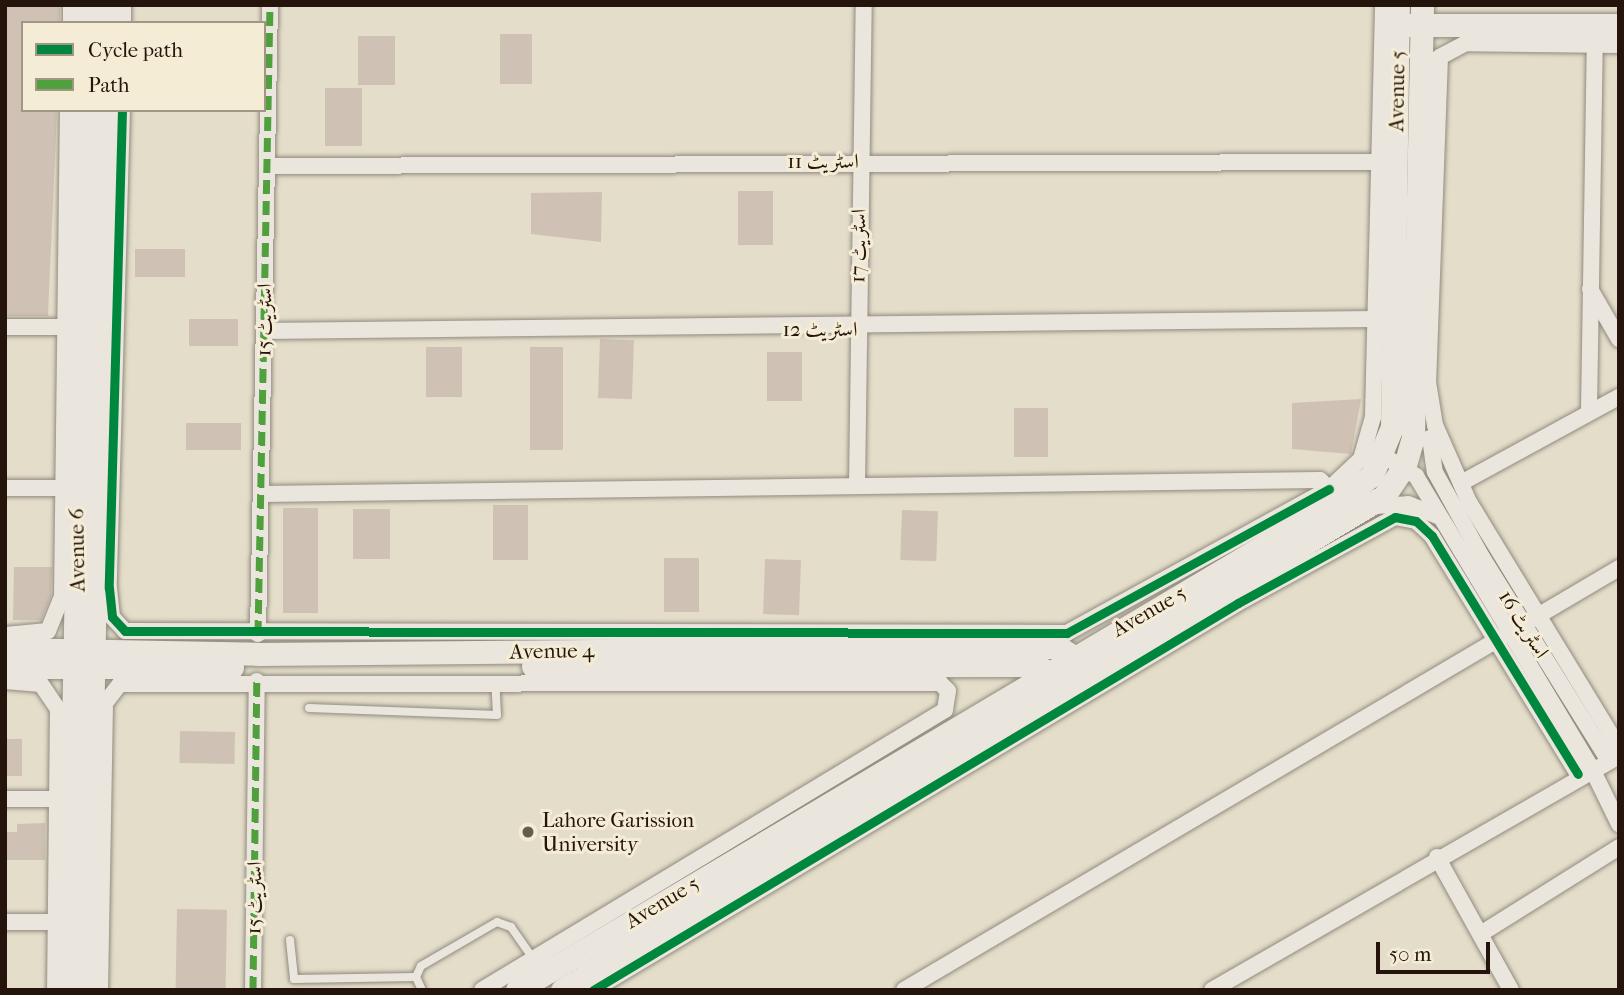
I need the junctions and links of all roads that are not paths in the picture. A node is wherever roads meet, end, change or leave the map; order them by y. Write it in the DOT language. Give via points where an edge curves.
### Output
graph roads {
  1 [pos="270,5"];
  2 [pos="864,5"];
  3 [pos="1383,5"];
  4 [pos="1398,15"];
  5 [pos="1422,15"];
  6 [pos="1619,25"];
  7 [pos="1595,45"];
  8 [pos="1619,45"];
  9 [pos="68,112"];
  10 [pos="85,112"];
  11 [pos="104,112"];
  12 [pos="122,112"];
  13 [pos="860,161"];
  14 [pos="1379,162"];
  15 [pos="267,166"];
  16 [pos="1589,288"];
  17 [pos="1375,319"];
  18 [pos="5,327"];
  19 [pos="62,327"];
  20 [pos="856,328"];
  21 [pos="264,331"];
  22 [pos="1619,339"];
  23 [pos="1619,397"];
  24 [pos="1414,403"];
  25 [pos="1589,412"];
  26 [pos="1398,453"];
  27 [pos="1435,472"];
  28 [pos="1461,483"];
  29 [pos="857,486"];
  30 [pos="5,488"];
  31 [pos="61,488"];
  32 [pos="1329,489"];
  33 [pos="1444,489"];
  34 [pos="262,494"];
  35 [pos="1374,506"];
  36 [pos="1438,516"];
  37 [pos="1619,568"];
  38 [pos="1221,569"];
  39 [pos="1232,590"];
  40 [pos="85,600"];
  41 [pos="1515,625"];
  42 [pos="258,634"];
  43 [pos="5,635"];
  44 [pos="84,658"];
  45 [pos="141,658"];
  46 [pos="1081,663"];
  47 [pos="19,665"];
  48 [pos="1055,679"];
  49 [pos="257,681"];
  50 [pos="495,682"];
  51 [pos="309,708"];
  52 [pos="83,716"];
  53 [pos="1615,754"];
  54 [pos="1585,770"];
  55 [pos="5,799"];
  56 [pos="58,799"];
  57 [pos="1619,824"];
  58 [pos="1619,847"];
  59 [pos="1437,857"];
  60 [pos="5,922"];
  61 [pos="55,922"];
  62 [pos="1482,933"];
  63 [pos="290,940"];
  64 [pos="533,959"];
  65 [pos="416,977"];
  66 [pos="54,990"];
  67 [pos="68,990"];
  68 [pos="88,990"];
  69 [pos="100,990"];
  70 [pos="253,990"];
  71 [pos="422,990"];
  72 [pos="482,990"];
  73 [pos="517,990"];
  74 [pos="562,990"];
  75 [pos="593,990"];
  76 [pos="904,990"];
  77 [pos="1212,990"];
  78 [pos="1511,990"];
  1 -- 15 [label="street, اسٹریٹ 15"];
  2 -- 13 [label="street, اسٹریٹ 17"];
  3 -- 14 [label="street"];
  4 -- 5 [label="main road"];
  4 -- 26 [label="main road, Avenue 5"];
  5 -- 6 [label="main road, Avenue 5"];
  5 -- 24 [label="main road, Avenue 5"];
  7 -- 8 [label="street"];
  7 -- 16 [label="street"];
  7 -- 28 [label="street" via="1466,43 1440,57 1427,382 1435,425"];
  9 -- 19 [label="street"];
  10 -- 40 [label="main road, Avenue 6"];
  11 -- 40 [label="main road, Avenue 6"];
  12 -- 40 [label="street"];
  13 -- 14 [label="street, اسٹریٹ 11"];
  13 -- 15 [label="street, اسٹریٹ 11"];
  13 -- 20 [label="street, اسٹریٹ 17"];
  14 -- 17 [label="street"];
  15 -- 21 [label="street, اسٹریٹ 15"];
  16 -- 22 [label="street"];
  16 -- 25 [label="street"];
  17 -- 20 [label="street, اسٹریٹ 12"];
  17 -- 32 [label="street" via="1371,432 1361,459"];
  18 -- 19 [label="street"];
  19 -- 31 [label="street"];
  20 -- 21 [label="street, اسٹریٹ 12"];
  20 -- 29 [label="street, اسٹریٹ 17"];
  21 -- 34 [label="street, اسٹریٹ 15"];
  23 -- 25 [label="street"];
  24 -- 26 [label="main road, Avenue 5"];
  24 -- 27 [label="street, Avenue 5" via="1436,456"];
  25 -- 28 [label="street"];
  26 -- 27 [label="street"];
  26 -- 35 [label="main road, Avenue 5"];
  26 -- 36 [label="street, اسٹریٹ 16"];
  26 -- 38 [label="main road, Avenue 5" via="1339,502"];
  27 -- 33 [label="street, Avenue 5"];
  28 -- 41 [label="street"];
  29 -- 32 [label="street" via="1320,480"];
  29 -- 34 [label="street"];
  30 -- 31 [label="street"];
  31 -- 40 [label="street"];
  32 -- 42 [label="street" via="1067,633"];
  33 -- 41 [label="street, اسٹریٹ 16"];
  34 -- 42 [label="street, اسٹریٹ 15"];
  35 -- 36 [label="street" via="1408,504"];
  35 -- 39 [label="main road, Avenue 5"];
  36 -- 41 [label="street, اسٹریٹ 16"];
  37 -- 41 [label="street"];
  38 -- 39 [label="main road"];
  38 -- 46 [label="main road, Avenue 5"];
  39 -- 46 [label="main road, Avenue 5"];
  40 -- 43 [label="street" via="48,631"];
  40 -- 44 [label="main road, Avenue 6"];
  40 -- 45 [label="main road"];
  40 -- 47 [label="main road"];
  41 -- 53 [label="street, اسٹریٹ 16"];
  41 -- 54 [label="street"];
  41 -- 75 [label="street" via="1423,526 1405,517 1381,521"];
  41 -- 76 [label="street"];
  42 -- 45 [label="street"];
  44 -- 45 [label="main road, Avenue 4"];
  44 -- 47 [label="main road, Avenue 4"];
  44 -- 52 [label="main road, Avenue 6"];
  45 -- 46 [label="main road, Avenue 4" via="1058,647"];
  45 -- 48 [label="main road, Avenue 4"];
  45 -- 49 [label="street"];
  45 -- 52 [label="main road"];
  46 -- 48 [label="main road, Avenue 5"];
  47 -- 52 [label="main road"];
  48 -- 73 [label="main road, Avenue 5"];
  48 -- 74 [label="main road, Avenue 5"];
  49 -- 50 [label="street"];
  49 -- 70 [label="street, اسٹریٹ 15"];
  50 -- 51 [label="lane" via="497,715"];
  50 -- 64 [label="street" via="940,683 950,698 945,710 863,762"];
  52 -- 56 [label="street"];
  52 -- 67 [label="main road, Avenue 6"];
  52 -- 68 [label="main road, Avenue 6"];
  52 -- 69 [label="street"];
  53 -- 54 [label="street"];
  54 -- 57 [label="street"];
  54 -- 59 [label="street"];
  55 -- 56 [label="street"];
  56 -- 61 [label="street"];
  58 -- 62 [label="street"];
  59 -- 62 [label="street"];
  59 -- 77 [label="street"];
  60 -- 61 [label="street"];
  61 -- 66 [label="street"];
  62 -- 78 [label="street"];
  63 -- 65 [label="lane" via="294,979"];
  64 -- 65 [label="lane" via="511,927 497,922 421,966"];
  64 -- 72 [label="street"];
  65 -- 71 [label="lane"];
}
